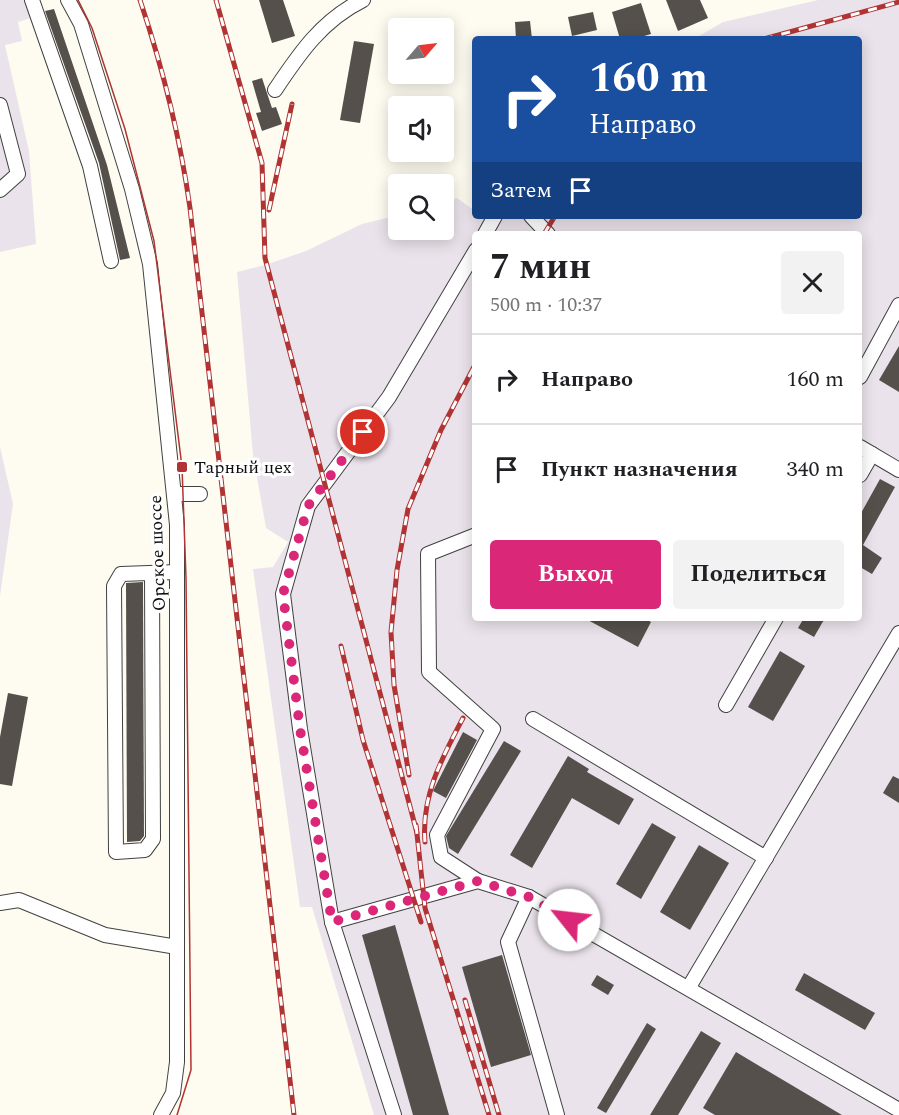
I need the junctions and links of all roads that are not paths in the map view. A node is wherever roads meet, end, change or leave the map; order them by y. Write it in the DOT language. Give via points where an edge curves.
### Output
graph roads {
  1 [pos="32,0"];
  2 [pos="68,0"];
  3 [pos="363,0"];
  4 [pos="275,90"];
  5 [pos="0,105"];
  6 [pos="0,190"];
  7 [pos="534,219"];
  8 [pos="545,231"];
  9 [pos="472,257"];
  10 [pos="111,261"];
  11 [pos="899,305"];
  12 [pos="862,373"];
  13 [pos="866,450"];
  14 [pos="862,467"];
  15 [pos="899,470"];
  16 [pos="174,494"];
  17 [pos="200,494"];
  18 [pos="472,536"];
  19 [pos="177,572"];
  20 [pos="152,573"];
  21 [pos="774,621"];
  22 [pos="899,633"];
  23 [pos="726,705"];
  24 [pos="533,719"];
  25 [pos="766,858"];
  26 [pos="478,881"];
  27 [pos="529,897"];
  28 [pos="0,903"];
  29 [pos="332,922"];
  30 [pos="177,947"];
  31 [pos="689,987"];
  32 [pos="899,1110"];
  33 [pos="161,1115"];
  34 [pos="394,1115"];
  35 [pos="557,1115"];
  1 -- 10 [label="street" via="90,166"];
  2 -- 16 [label="street, Орское шоссе" via="81,24 132,189 150,264"];
  3 -- 4 [label="street" via="341,10 306,44"];
  5 -- 6 [label="street" via="18,174"];
  7 -- 8 [label="street"];
  9 -- 29 [label="street" via="389,397 308,506 283,594 300,729"];
  11 -- 12 [label="street"];
  13 -- 14 [label="street"];
  13 -- 15 [label="street"];
  16 -- 17 [label="street"];
  16 -- 19 [label="street, Орское шоссе"];
  18 -- 26 [label="street" via="428,554 429,672 493,729 436,835 441,857"];
  19 -- 20 [label="street"];
  19 -- 30 [label="street, Орское шоссе"];
  20 -- 20 [label="street" via="121,574 114,586 116,852 145,850 153,839"];
  21 -- 23 [label="street"];
  22 -- 25 [label="street"];
  24 -- 25 [label="street"];
  25 -- 31 [label="street"];
  26 -- 27 [label="street"];
  26 -- 29 [label="street"];
  27 -- 31 [label="street"];
  27 -- 35 [label="street" via="508,942"];
  28 -- 30 [label="street" via="19,900 105,934"];
  29 -- 34 [label="street"];
  30 -- 33 [label="street, Орское шоссе" via="177,1062 173,1093"];
  31 -- 32 [label="street"];
}
